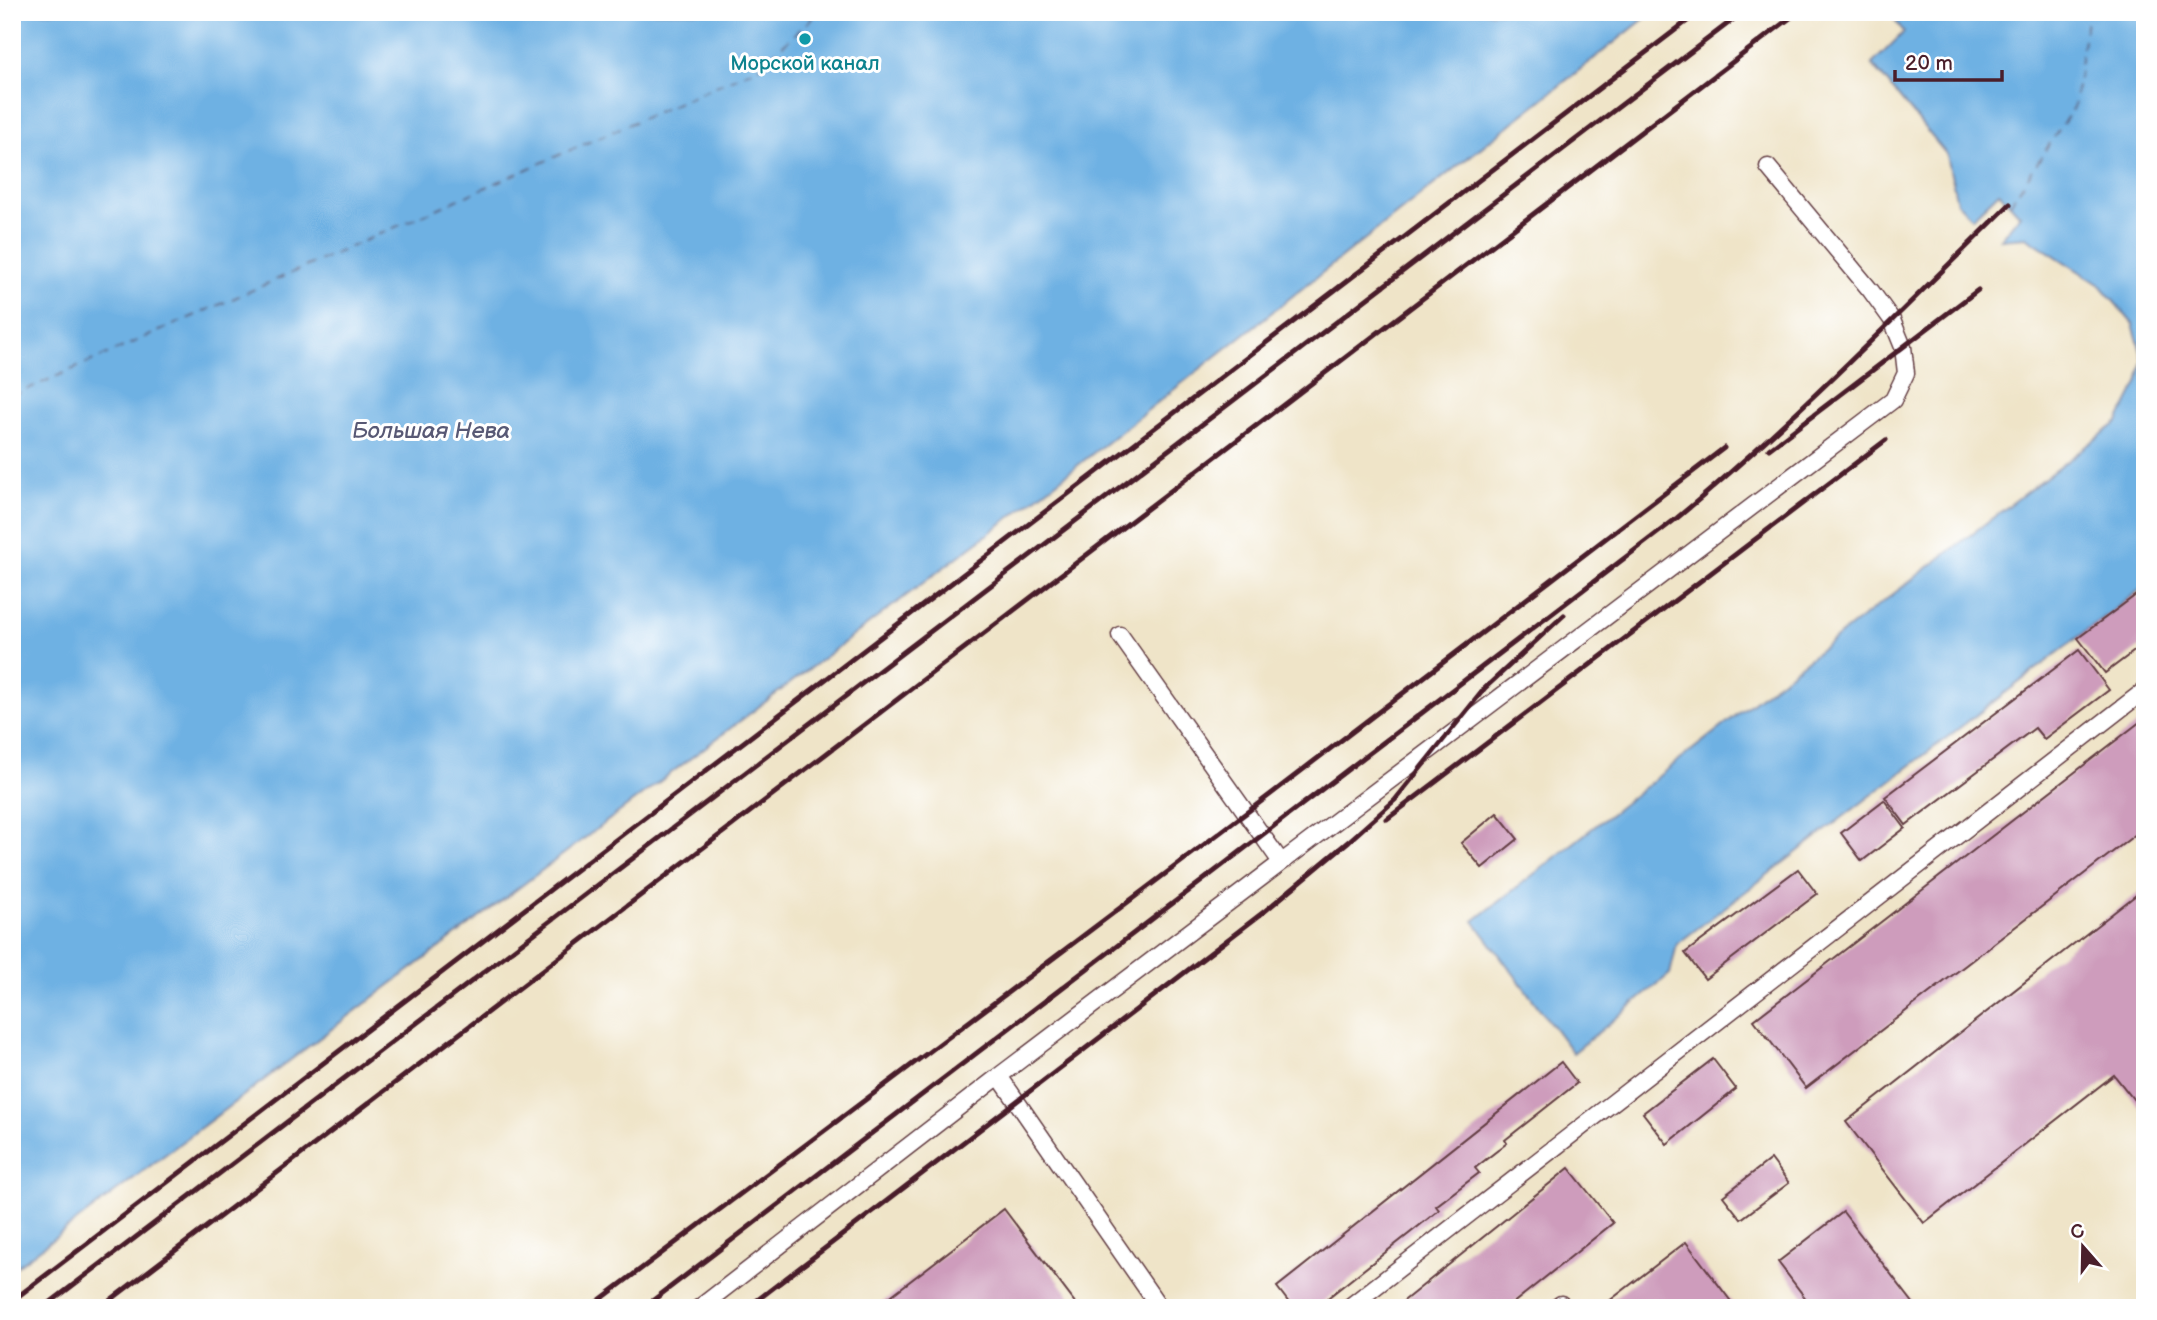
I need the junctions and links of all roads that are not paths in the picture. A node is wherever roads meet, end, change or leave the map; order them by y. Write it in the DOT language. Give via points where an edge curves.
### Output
graph roads {
  1 [pos="1769,167"];
  2 [pos="1120,635"];
  3 [pos="2145,690"];
  4 [pos="1281,862"];
  5 [pos="999,1076"];
  6 [pos="699,1308"];
  7 [pos="1160,1308"];
  8 [pos="1348,1308"];
  9 [pos="1556,1308"];
  10 [pos="1564,1308"];
  1 -- 4 [label="lane" via="1892,320 1903,347 1906,373 1893,400"];
  2 -- 4 [label="lane"];
  3 -- 8 [label="lane"];
  4 -- 5 [label="lane"];
  5 -- 6 [label="lane"];
  5 -- 7 [label="lane"];
  9 -- 10 [label="lane" via="1561,1304"];
}
